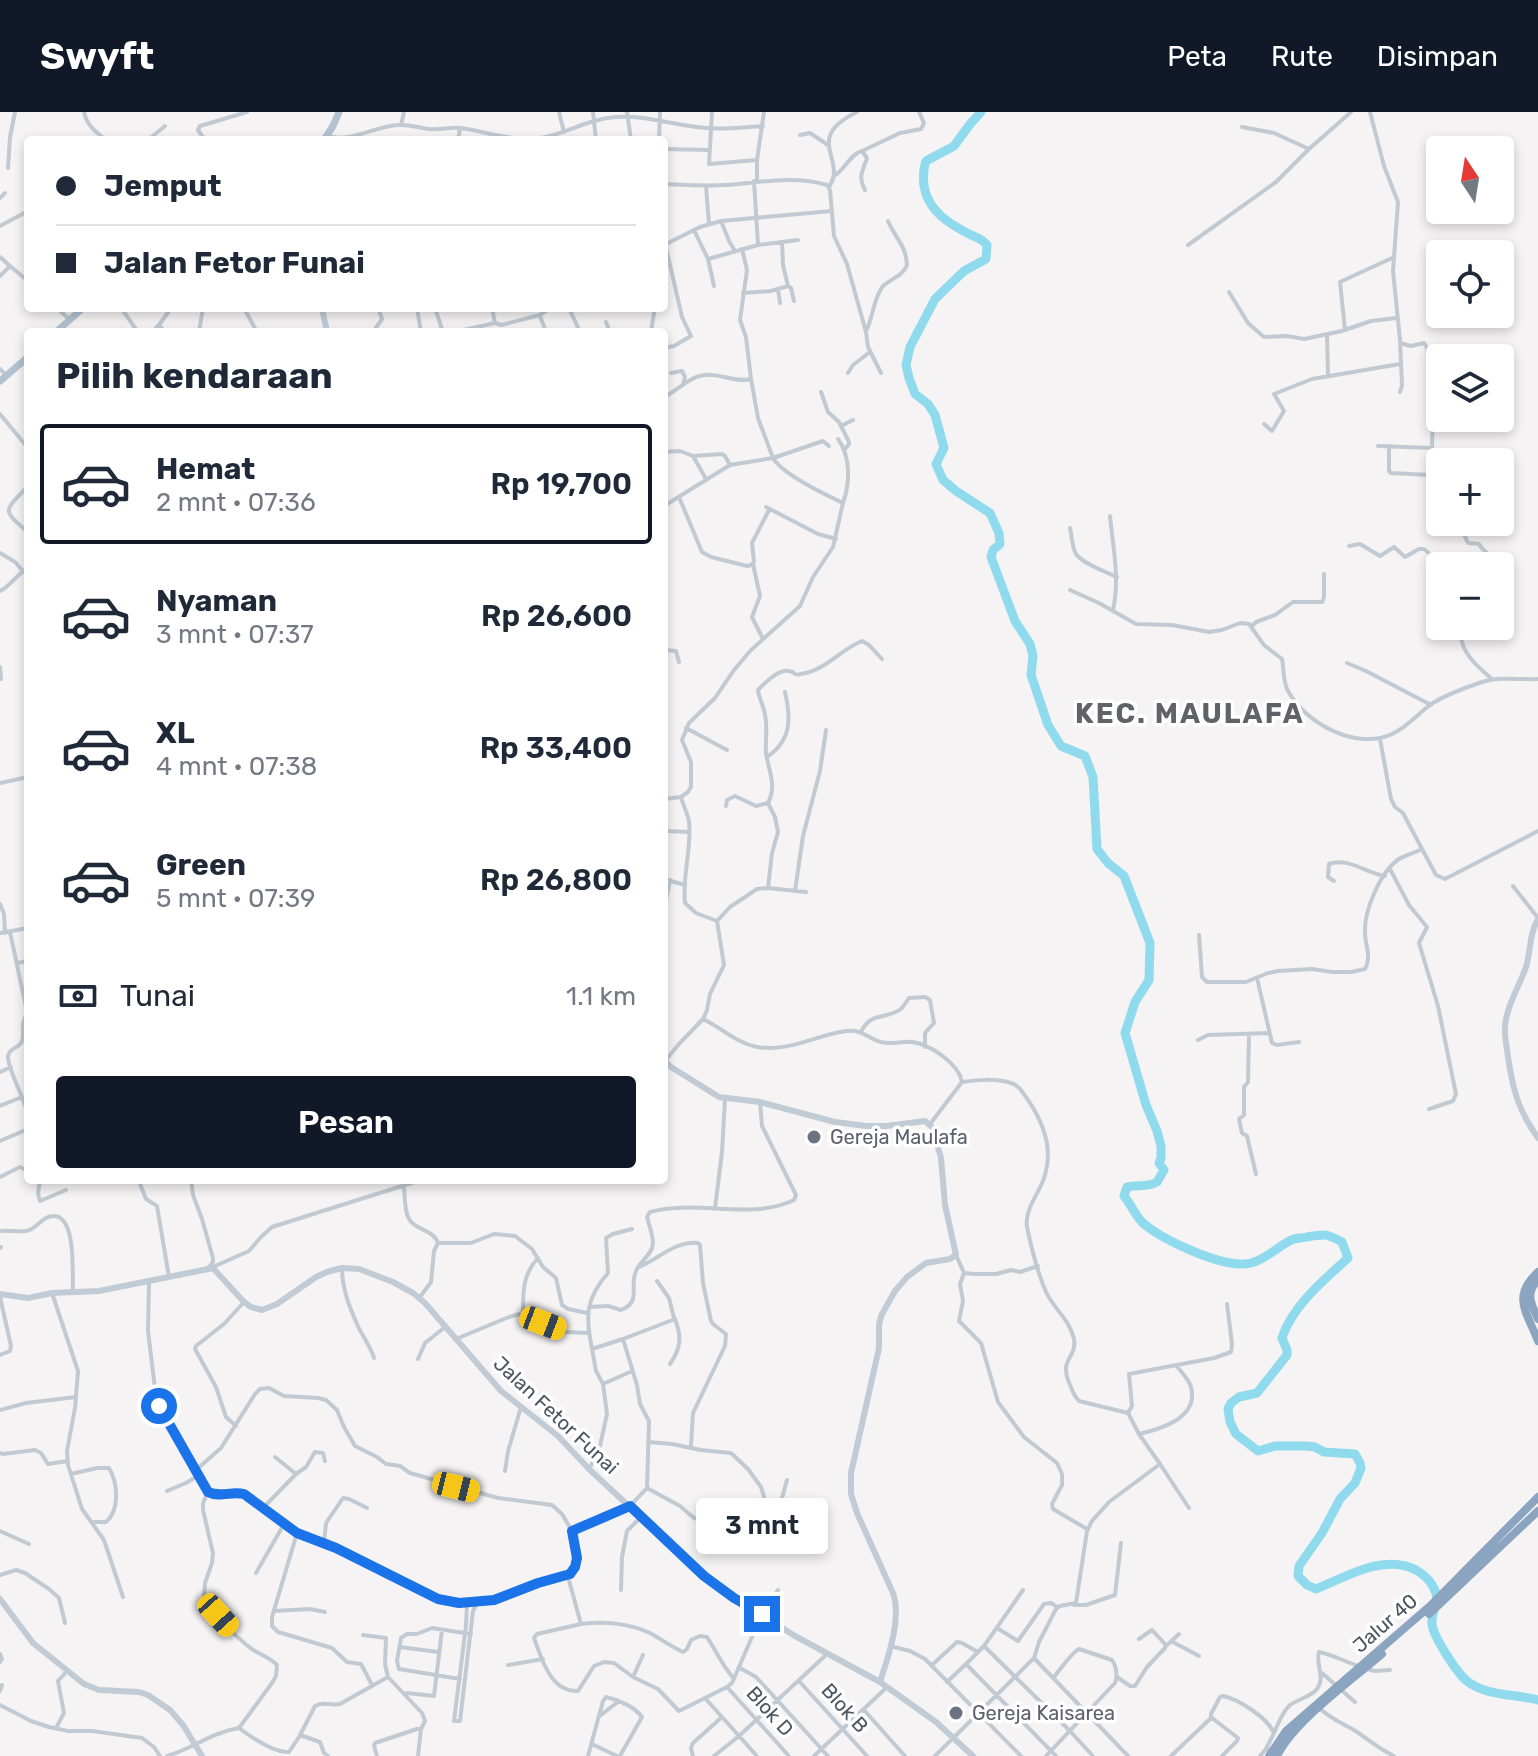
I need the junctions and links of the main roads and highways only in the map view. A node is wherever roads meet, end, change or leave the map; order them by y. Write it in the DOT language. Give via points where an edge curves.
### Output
graph roads {
  1 [pos="339,112"];
  2 [pos="327,136"];
  3 [pos="79,312"];
  4 [pos="63,328"];
  5 [pos="24,361"];
  6 [pos="3,379"];
  7 [pos="1538,1272"];
  8 [pos="1538,1280"];
  9 [pos="1538,1319"];
  10 [pos="1538,1341"];
  11 [pos="1538,1497"];
  12 [pos="1538,1511"];
  13 [pos="1526,1516"];
  14 [pos="1331,1694"];
  15 [pos="1271,1753"];
  1 -- 2 [label="main road"];
  3 -- 4 [label="main road"];
  5 -- 6 [label="main road"];
  7 -- 10 [label="highway" via="1526,1284 1522,1302"];
  8 -- 9 [label="highway" via="1530,1290"];
  11 -- 13 [label="highway"];
  12 -- 13 [label="highway"];
  13 -- 14 [label="highway, Jalur 40"];
  14 -- 15 [label="highway, Jalur 40"];
  14 -- 15 [label="highway, Jalur 40" via="1286,1731"];
}
